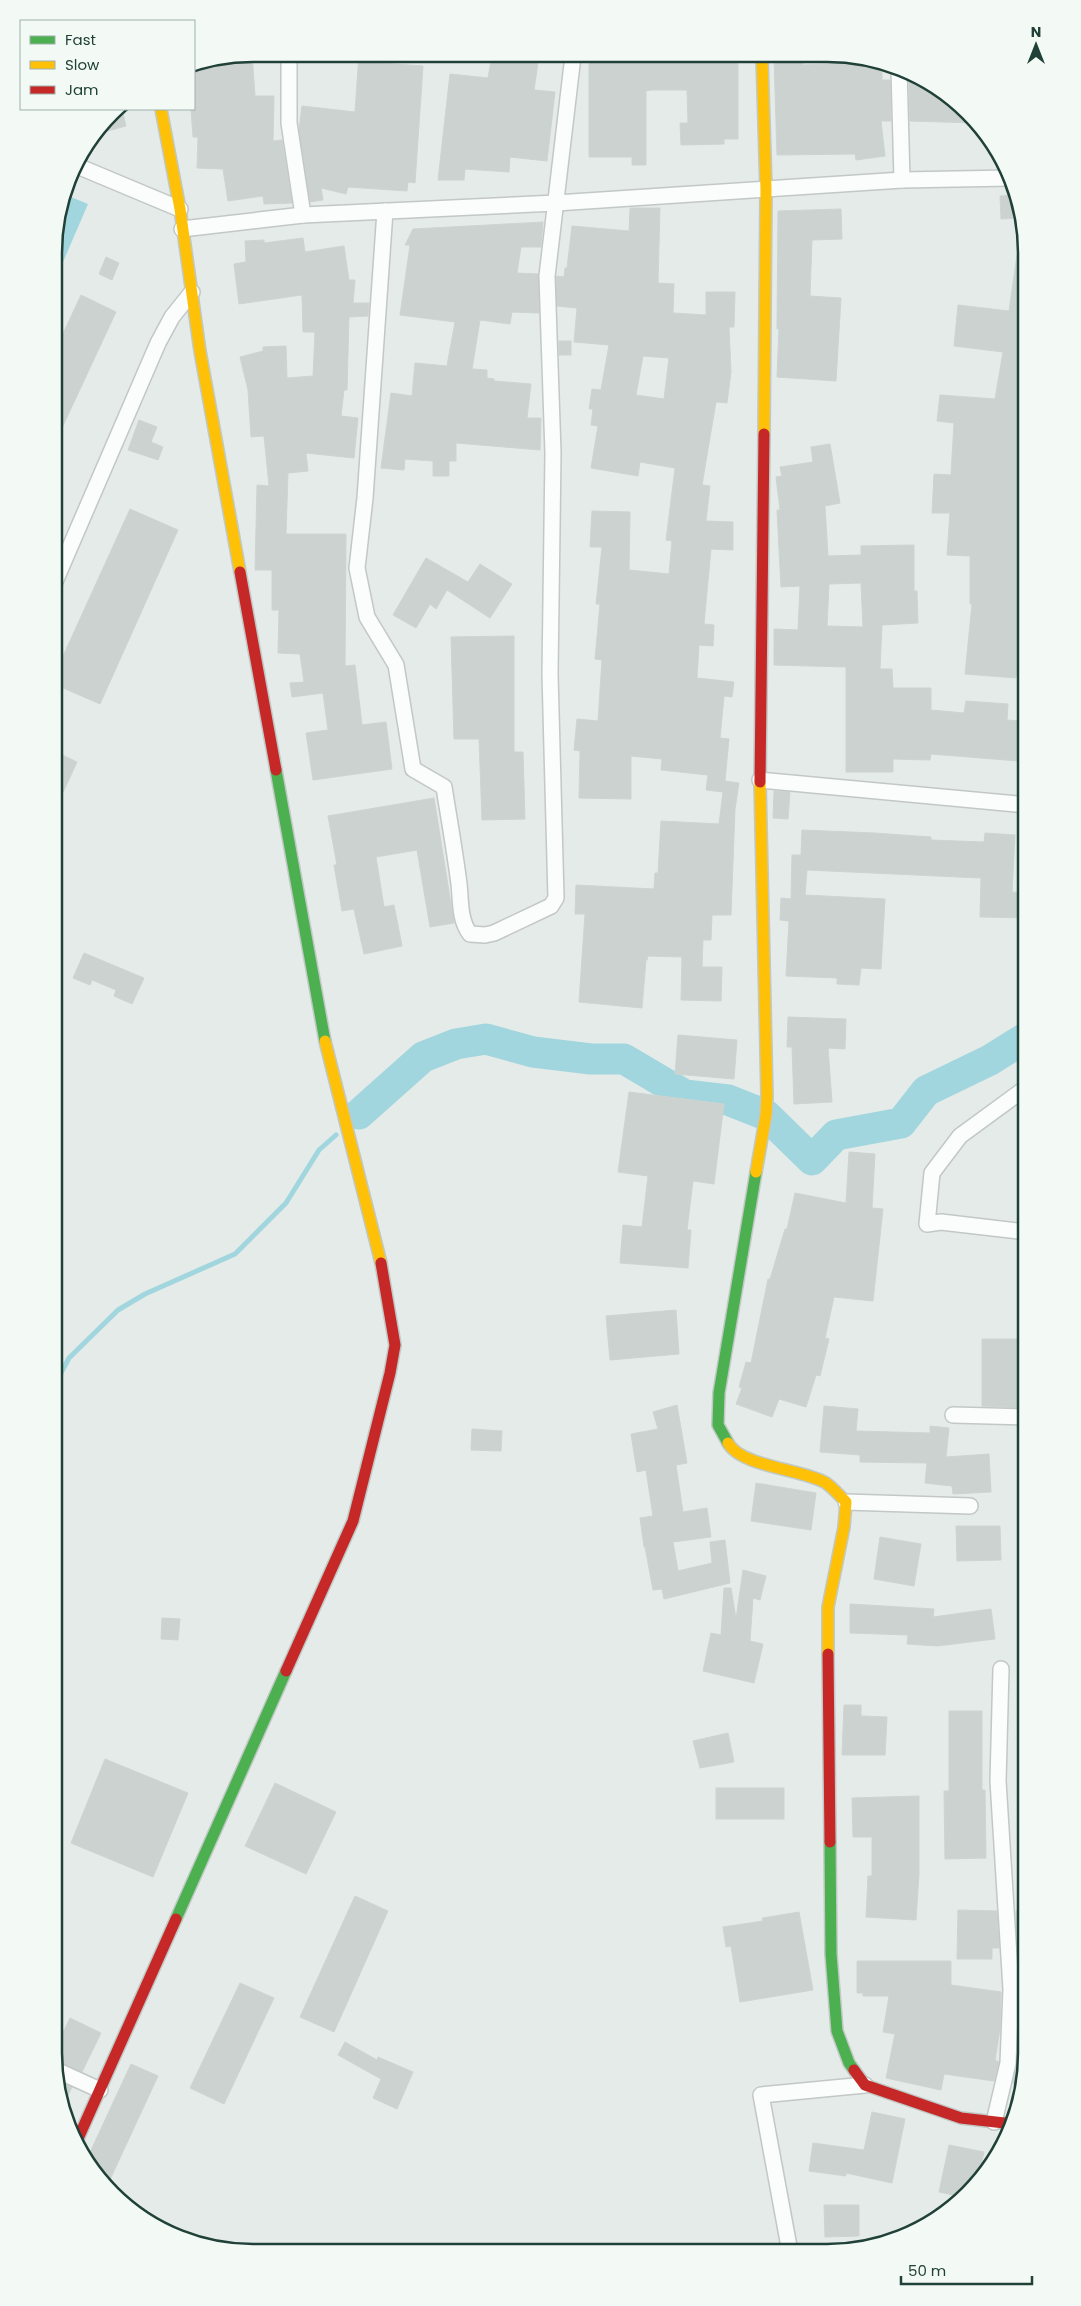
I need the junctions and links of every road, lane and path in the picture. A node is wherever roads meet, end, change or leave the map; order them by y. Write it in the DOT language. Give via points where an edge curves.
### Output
graph roads {
  1 [pos="289,62"];
  2 [pos="571,62"];
  3 [pos="762,62"];
  4 [pos="899,77"];
  5 [pos="161,110"];
  6 [pos="82,168"];
  7 [pos="1003,178"];
  8 [pos="902,180"];
  9 [pos="766,190"];
  10 [pos="556,202"];
  11 [pos="180,209"];
  12 [pos="385,211"];
  13 [pos="303,215"];
  14 [pos="182,229"];
  15 [pos="192,292"];
  16 [pos="62,565"];
  17 [pos="760,780"];
  18 [pos="1018,804"];
  19 [pos="1018,1094"];
  20 [pos="1018,1231"];
  21 [pos="953,1415"];
  22 [pos="1018,1417"];
  23 [pos="846,1502"];
  24 [pos="970,1506"];
  25 [pos="1001,1669"];
  26 [pos="64,2074"];
  27 [pos="865,2085"];
  28 [pos="100,2090"];
  29 [pos="994,2122"];
  30 [pos="1005,2123"];
  31 [pos="80,2133"];
  32 [pos="789,2244"];
  1 -- 13 [label="street" via="289,123"];
  2 -- 10 [label="street"];
  3 -- 9 [label="street"];
  4 -- 8 [label="street"];
  5 -- 11 [label="street"];
  6 -- 11 [label="street"];
  7 -- 8 [label="street"];
  8 -- 9 [label="street"];
  9 -- 10 [label="street"];
  9 -- 17 [label="street"];
  10 -- 12 [label="street"];
  10 -- 12 [label="street" via="547,276 553,452 550,674 556,898 551,906 484,935 470,934 466,928 444,787 413,769 396,665 367,617 357,568 366,498"];
  11 -- 14 [label="street"];
  12 -- 13 [label="street"];
  13 -- 14 [label="street"];
  14 -- 15 [label="street"];
  15 -- 16 [label="street" via="172,317 158,343"];
  15 -- 28 [label="street" via="201,360 328,1055 380,1256 394,1344 390,1373 352,1521"];
  17 -- 18 [label="street"];
  17 -- 23 [label="street" via="766,1115 719,1393 718,1426 731,1449 745,1457 826,1483"];
  19 -- 20 [label="street" via="960,1136 932,1174 927,1224 941,1222"];
  21 -- 22 [label="street"];
  23 -- 24 [label="street"];
  23 -- 27 [label="street" via="828,1607 831,1954 837,2031 849,2064"];
  25 -- 29 [label="street" via="998,1781 1011,1990 1008,2063"];
  26 -- 28 [label="street"];
  27 -- 29 [label="street" via="961,2118"];
  27 -- 32 [label="street" via="761,2095"];
  28 -- 31 [label="street"];
  29 -- 30 [label="street"];
}
